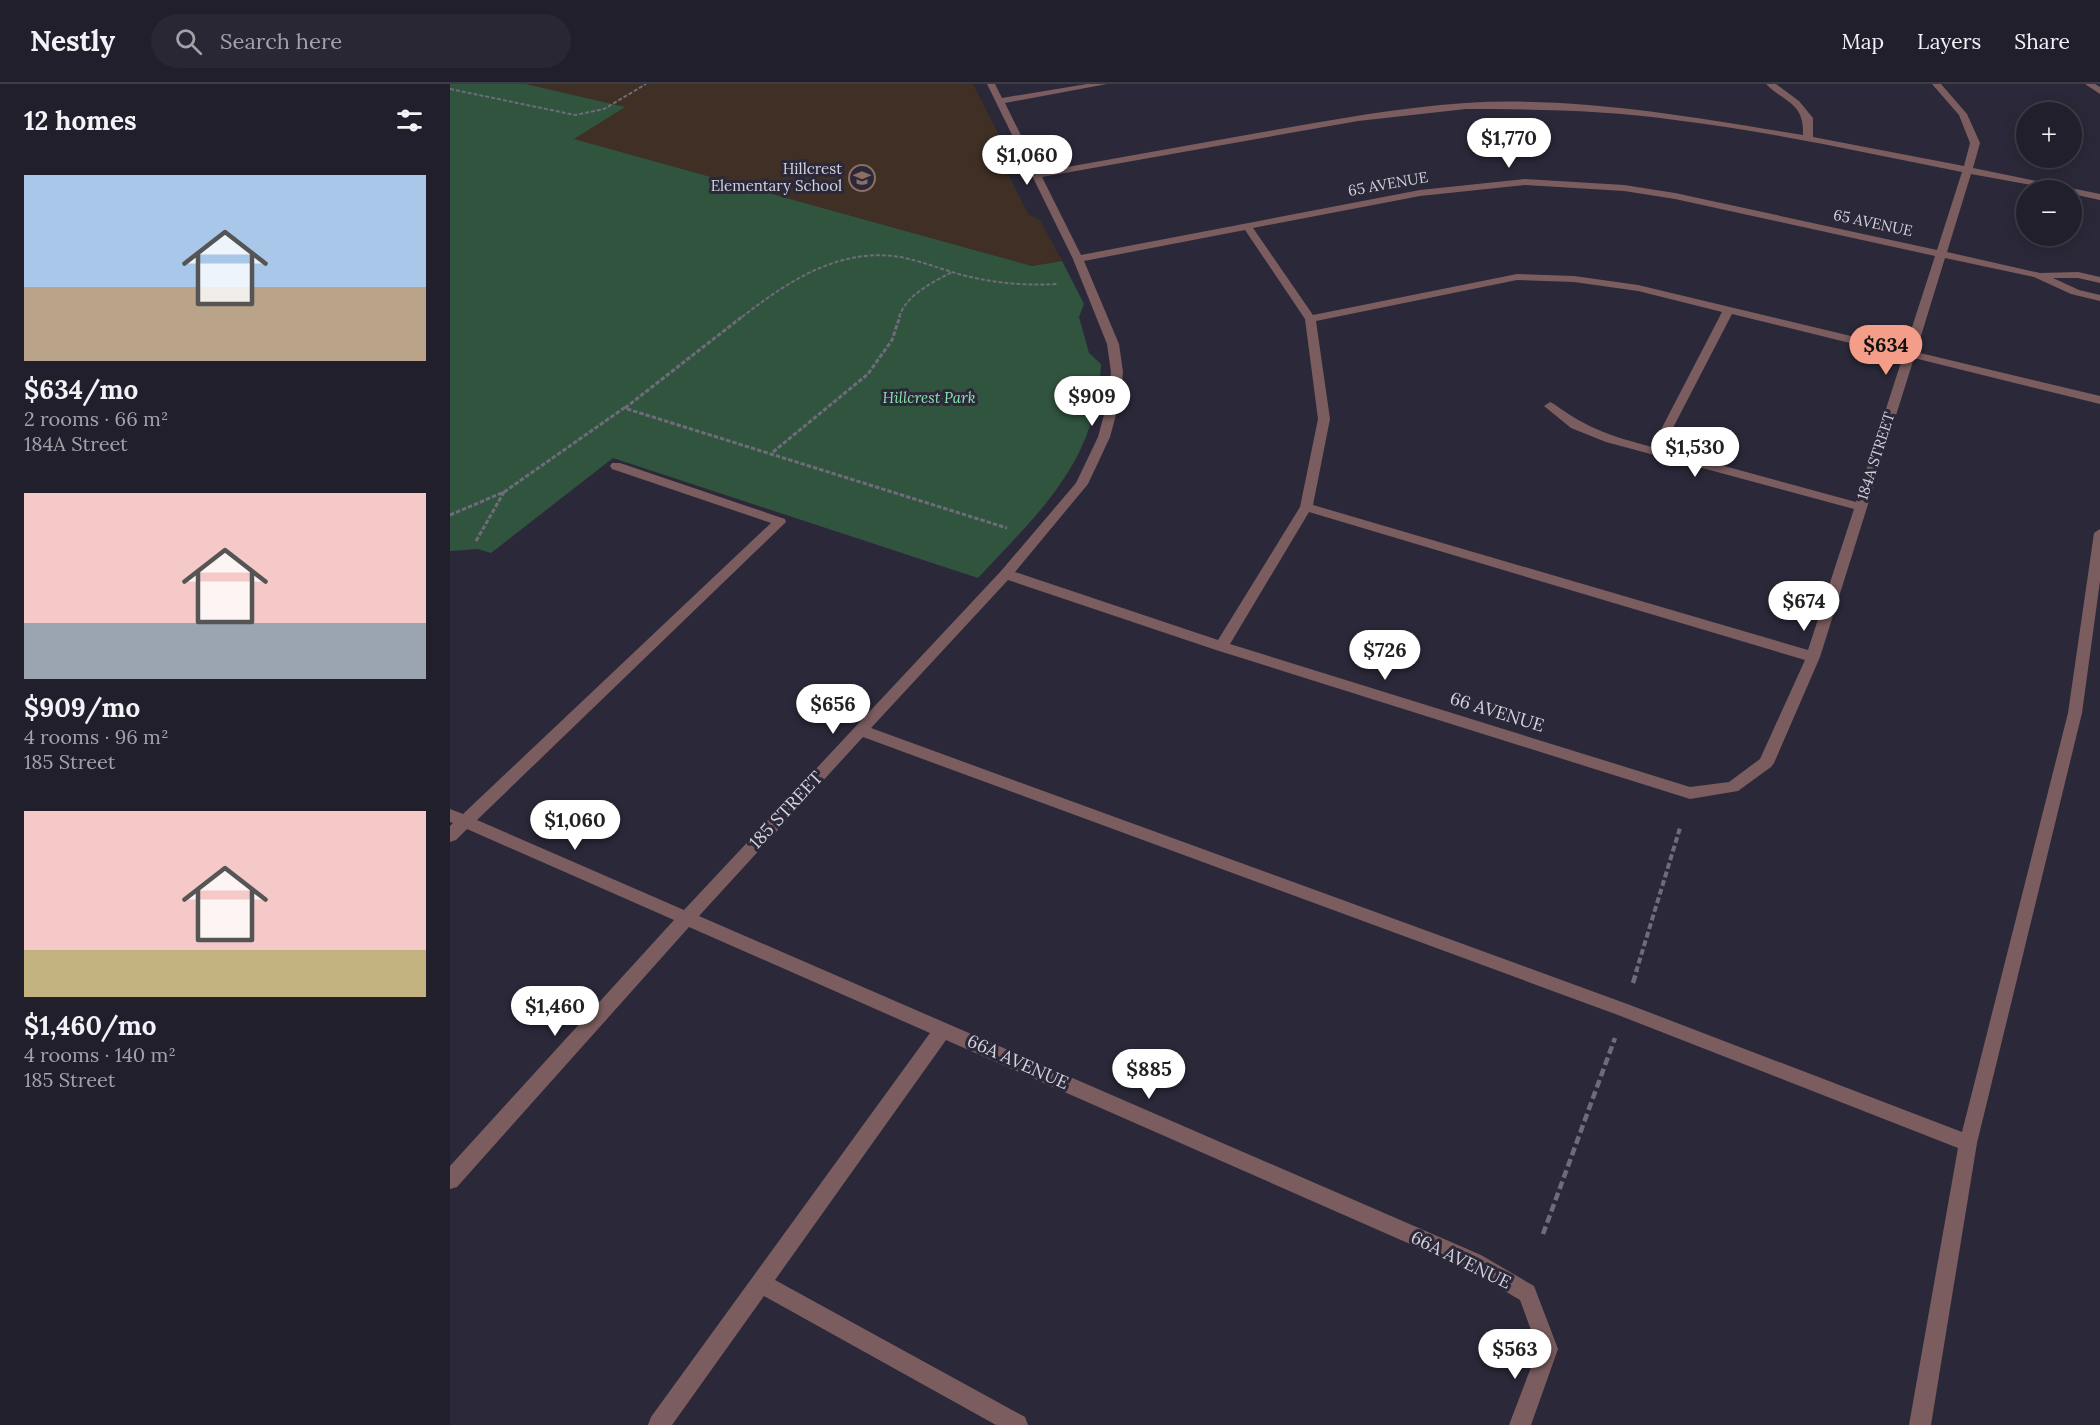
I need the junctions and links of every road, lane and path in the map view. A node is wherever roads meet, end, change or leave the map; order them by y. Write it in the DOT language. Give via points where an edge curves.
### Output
graph roads {
  1 [pos="646,84"];
  2 [pos="991,84"];
  3 [pos="1103,84"];
  4 [pos="1770,84"];
  5 [pos="1936,84"];
  6 [pos="2089,84"];
  7 [pos="450,89"];
  8 [pos="2100,91"];
  9 [pos="1000,101"];
  10 [pos="1809,139"];
  11 [pos="1968,169"];
  12 [pos="1037,175"];
  13 [pos="2022,180"];
  14 [pos="2082,192"];
  15 [pos="2100,196"];
  16 [pos="1248,226"];
  17 [pos="1941,254"];
  18 [pos="1078,259"];
  19 [pos="952,272"];
  20 [pos="2037,275"];
  21 [pos="2100,280"];
  22 [pos="1060,284"];
  23 [pos="2100,298"];
  24 [pos="1728,311"];
  25 [pos="1310,319"];
  26 [pos="1908,354"];
  27 [pos="2100,400"];
  28 [pos="1550,406"];
  29 [pos="624,408"];
  30 [pos="1655,452"];
  31 [pos="773,453"];
  32 [pos="616,466"];
  33 [pos="504,492"];
  34 [pos="1306,507"];
  35 [pos="1860,507"];
  36 [pos="450,514"];
  37 [pos="1008,528"];
  38 [pos="2100,533"];
  39 [pos="476,541"];
  40 [pos="1006,574"];
  41 [pos="1221,646"];
  42 [pos="1813,657"];
  43 [pos="860,730"];
  44 [pos="1766,763"];
  45 [pos="450,815"];
  46 [pos="466,822"];
  47 [pos="1680,828"];
  48 [pos="450,836"];
  49 [pos="686,918"];
  50 [pos="1631,989"];
  51 [pos="943,1029"];
  52 [pos="1617,1029"];
  53 [pos="1968,1143"];
  54 [pos="450,1180"];
  55 [pos="1543,1234"];
  56 [pos="761,1283"];
  57 [pos="659,1425"];
  58 [pos="1017,1425"];
  59 [pos="1520,1425"];
  60 [pos="1920,1425"];
  1 -- 7 [label="path" via="603,109 575,115"];
  2 -- 9 [label="street"];
  3 -- 9 [label="street"];
  4 -- 10 [label="street" via="1796,103 1808,118"];
  5 -- 11 [label="street, 184A STREET" via="1963,114 1975,143"];
  6 -- 8 [label="street"];
  9 -- 12 [label="street"];
  10 -- 11 [label="street"];
  10 -- 12 [label="street" via="1610,110 1466,106 1358,118"];
  11 -- 13 [label="street"];
  11 -- 17 [label="street, 184A STREET"];
  12 -- 18 [label="street"];
  14 -- 15 [label="street"];
  16 -- 17 [label="street, 65 AVENUE" via="1471,186 1568,183 1675,196"];
  16 -- 18 [label="street, 65 AVENUE"];
  16 -- 25 [label="street"];
  17 -- 20 [label="street, 65 AVENUE"];
  17 -- 26 [label="street, 184A STREET"];
  18 -- 40 [label="street, 185 STREET" via="1113,344 1117,372 1114,400 1104,437 1082,484"];
  19 -- 22 [label="path" via="1009,284"];
  19 -- 29 [label="path" via="891,256 832,262 804,273"];
  19 -- 31 [label="path" via="912,298 901,312 892,340 868,374"];
  20 -- 21 [label="street, 65 AVENUE" via="2078,275"];
  20 -- 23 [label="street, 65 AVENUE"];
  24 -- 25 [label="street" via="1638,288 1574,279 1517,277"];
  24 -- 26 [label="street"];
  24 -- 30 [label="street"];
  25 -- 34 [label="street" via="1324,419"];
  26 -- 27 [label="street"];
  26 -- 35 [label="street, 184A STREET"];
  28 -- 30 [label="street" via="1575,425"];
  29 -- 31 [label="path"];
  29 -- 33 [label="path"];
  30 -- 35 [label="street"];
  31 -- 37 [label="path"];
  32 -- 46 [label="street" via="780,522"];
  33 -- 36 [label="path"];
  33 -- 39 [label="path"];
  34 -- 41 [label="street"];
  34 -- 42 [label="street"];
  35 -- 42 [label="street, 184A STREET"];
  38 -- 53 [label="street" via="2075,713"];
  40 -- 41 [label="street, 66 AVENUE"];
  40 -- 43 [label="street, 185 STREET"];
  41 -- 44 [label="street, 66 AVENUE" via="1690,793 1733,787"];
  42 -- 44 [label="street, 184A STREET"];
  43 -- 49 [label="street, 185 STREET"];
  43 -- 53 [label="street" via="1624,1010"];
  45 -- 46 [label="street, 66A AVENUE"];
  46 -- 48 [label="street"];
  46 -- 49 [label="street, 66A AVENUE"];
  47 -- 50 [label="path"];
  49 -- 51 [label="street, 66A AVENUE"];
  49 -- 54 [label="street, 185 STREET"];
  51 -- 56 [label="street"];
  51 -- 59 [label="street, 66A AVENUE" via="1473,1262 1527,1293 1548,1349"];
  52 -- 55 [label="path"];
  53 -- 60 [label="street"];
  56 -- 57 [label="street"];
  56 -- 58 [label="street"];
}
